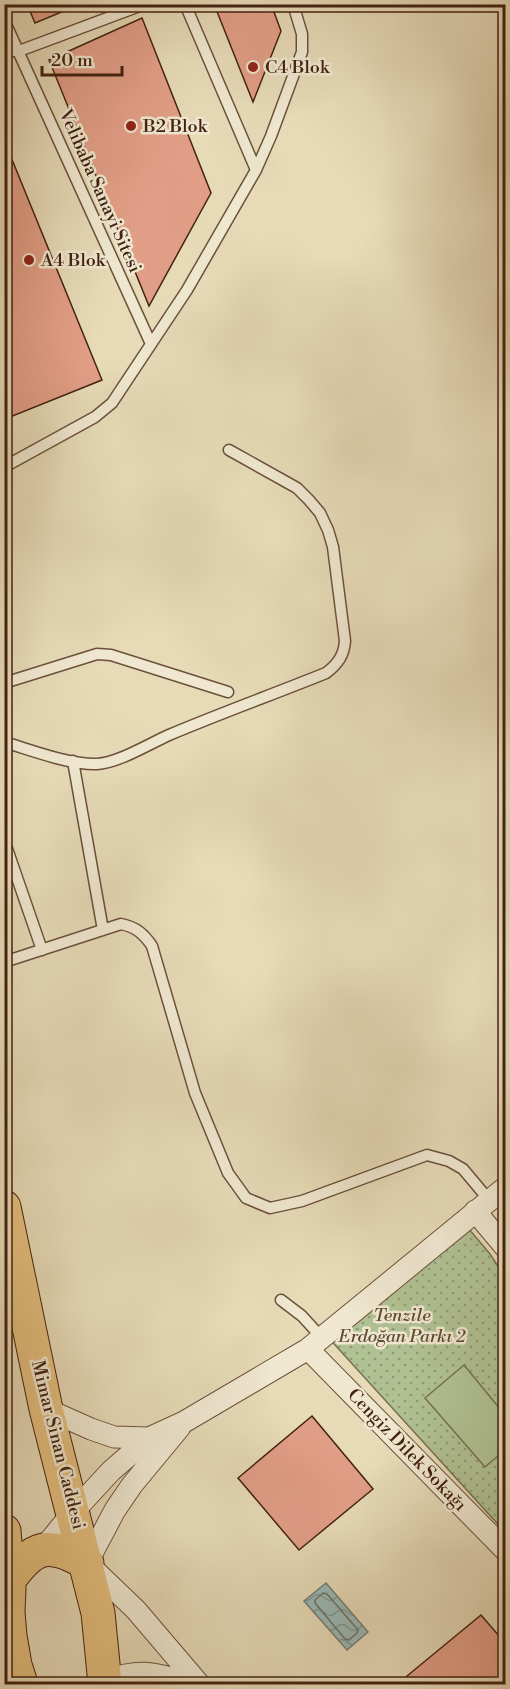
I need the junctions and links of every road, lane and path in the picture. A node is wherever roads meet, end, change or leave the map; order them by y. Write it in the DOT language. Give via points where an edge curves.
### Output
graph roads {
  1 [pos="145,4"];
  2 [pos="185,4"];
  3 [pos="293,4"];
  4 [pos="4,20"];
  5 [pos="4,51"];
  6 [pos="19,51"];
  7 [pos="255,170"];
  8 [pos="151,344"];
  9 [pos="229,450"];
  10 [pos="4,467"];
  11 [pos="4,683"];
  12 [pos="228,692"];
  13 [pos="4,742"];
  14 [pos="73,762"];
  15 [pos="4,840"];
  16 [pos="103,930"];
  17 [pos="42,950"];
  18 [pos="4,962"];
  19 [pos="506,1187"];
  20 [pos="482,1206"];
  21 [pos="4,1207"];
  22 [pos="506,1248"];
  23 [pos="281,1300"];
  24 [pos="315,1343"];
  25 [pos="46,1409"];
  26 [pos="184,1422"];
  27 [pos="149,1438"];
  28 [pos="74,1511"];
  29 [pos="4,1531"];
  30 [pos="43,1549"];
  31 [pos="506,1551"];
  32 [pos="87,1563"];
  33 [pos="9,1580"];
  34 [pos="103,1683"];
  35 [pos="21,1684"];
  36 [pos="194,1684"];
  37 [pos="199,1684"];
  1 -- 6 [label="lane"];
  2 -- 7 [label="lane"];
  3 -- 7 [label="lane" via="302,34 302,52"];
  4 -- 6 [label="lane, Velibaba Sanayi Sitesi"];
  5 -- 6 [label="lane"];
  6 -- 8 [label="lane, Velibaba Sanayi Sitesi"];
  7 -- 8 [label="lane" via="187,290"];
  8 -- 10 [label="lane" via="112,403 95,417"];
  9 -- 14 [label="lane" via="297,488 320,513 333,547 345,640 341,658 326,673 111,761"];
  11 -- 12 [label="lane" via="97,654"];
  13 -- 14 [label="lane"];
  14 -- 16 [label="lane"];
  15 -- 17 [label="lane"];
  16 -- 17 [label="lane"];
  16 -- 20 [label="lane" via="122,924 130,926 152,946 195,1093 228,1173 246,1198 270,1208 302,1201 427,1155 463,1168"];
  17 -- 18 [label="lane"];
  19 -- 20 [label="street"];
  20 -- 22 [label="street"];
  20 -- 24 [label="street"];
  21 -- 25 [label="main road, Mimar Sinan Caddesi"];
  23 -- 24 [label="lane" via="302,1316"];
  24 -- 26 [label="street"];
  24 -- 31 [label="street, Cengiz Dilek Sokağı"];
  25 -- 27 [label="street" via="114,1437"];
  25 -- 28 [label="main road, Mimar Sinan Caddesi"];
  26 -- 27 [label="street"];
  26 -- 32 [label="street" via="132,1485"];
  27 -- 28 [label="street"];
  28 -- 30 [label="street"];
  28 -- 32 [label="main road, Mimar Sinan Caddesi"];
  29 -- 33 [label="main road"];
  30 -- 32 [label="main road" via="60,1550"];
  30 -- 33 [label="main road" via="19,1566"];
  32 -- 34 [label="main road, Mimar Sinan Caddesi" via="98,1613"];
  32 -- 37 [label="street" via="136,1610"];
  33 -- 35 [label="main road" via="10,1636"];
  34 -- 36 [label="street" via="123,1674 144,1672"];
}
